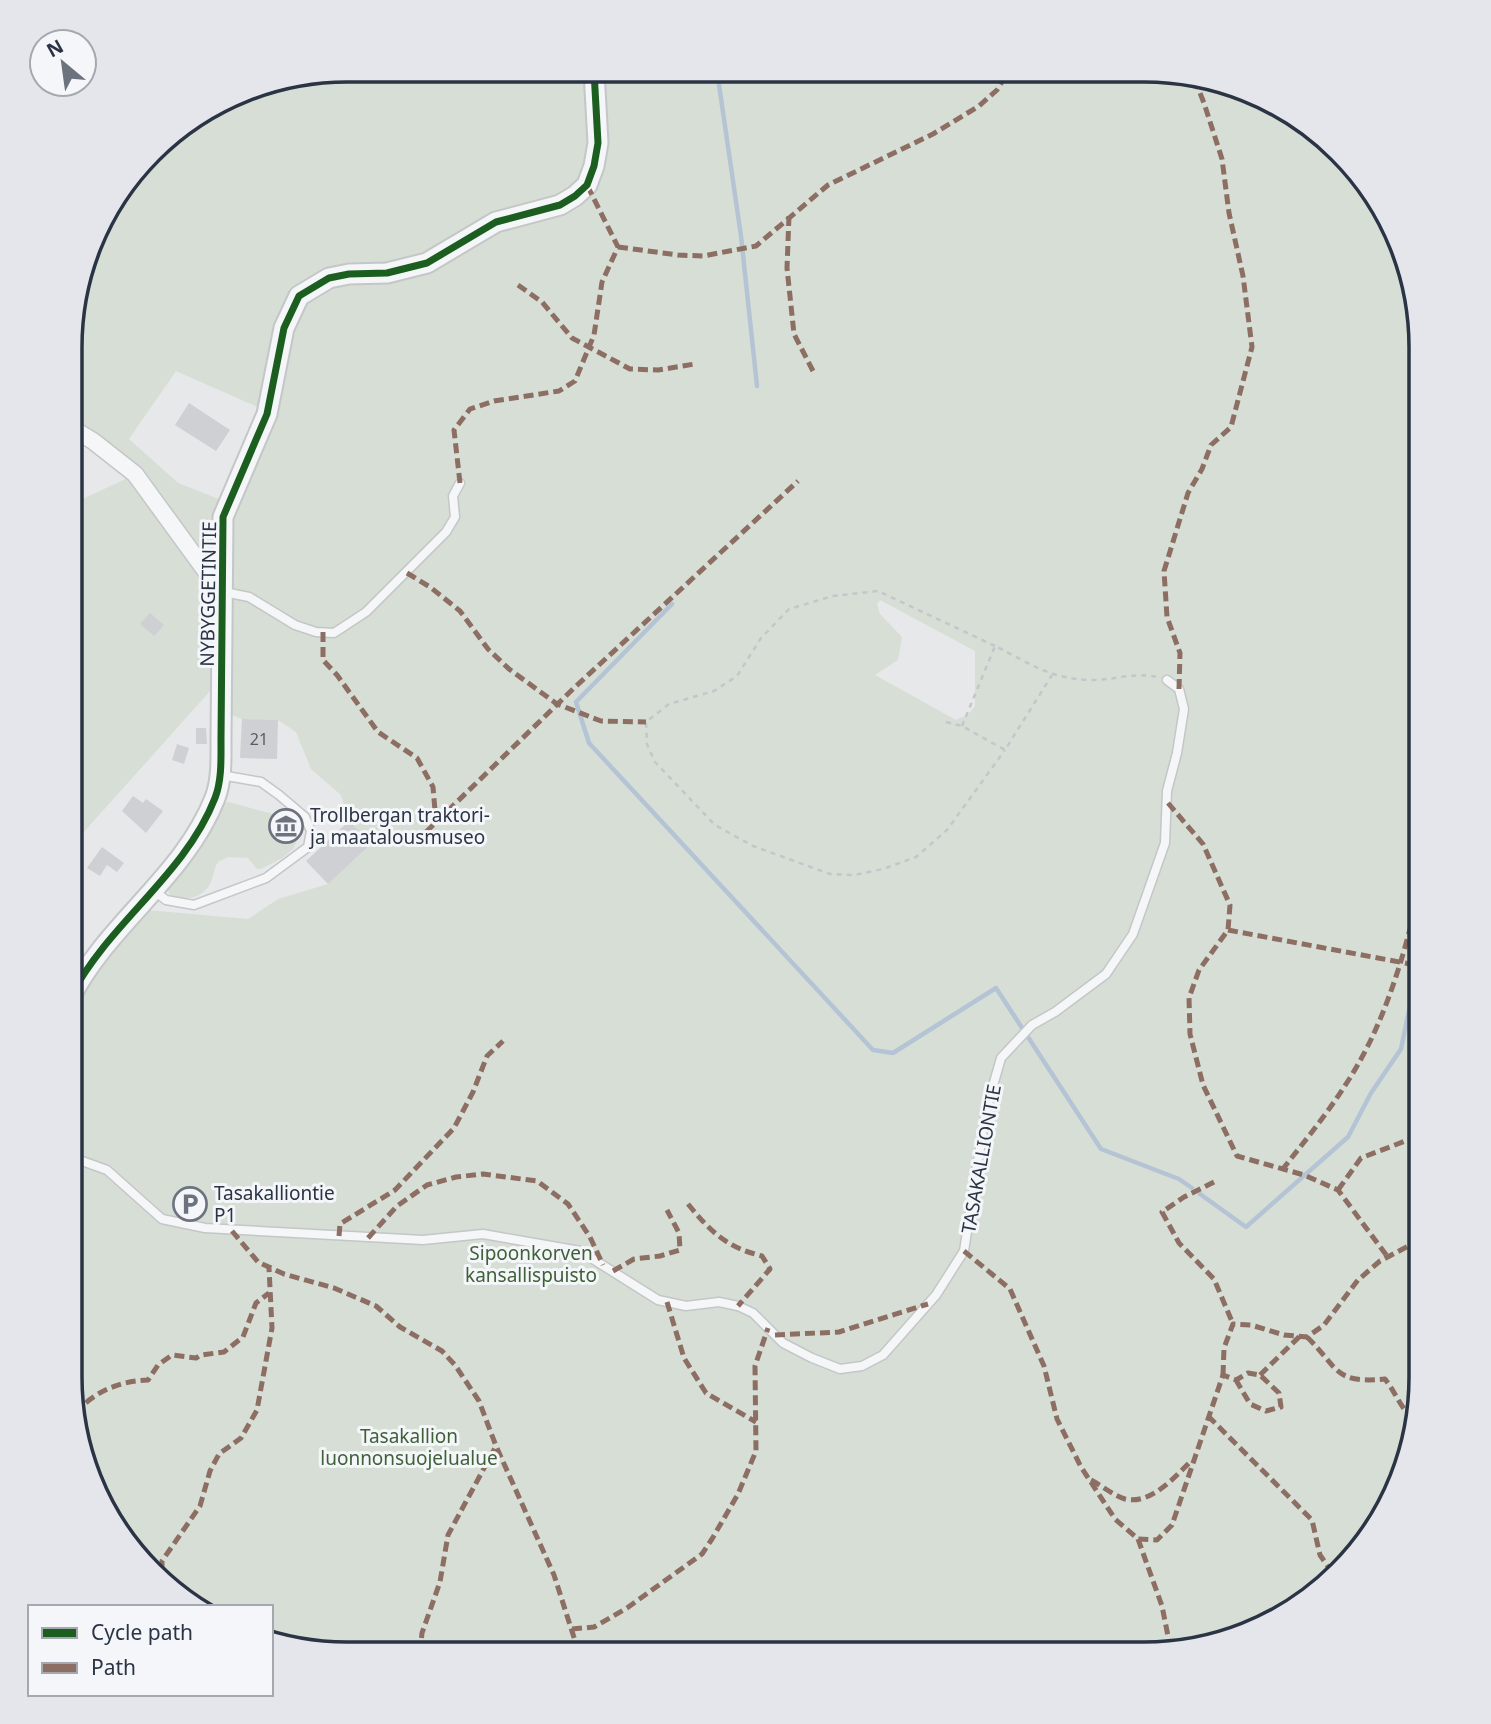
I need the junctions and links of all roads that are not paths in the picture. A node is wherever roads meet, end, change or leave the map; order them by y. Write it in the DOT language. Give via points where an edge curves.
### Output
graph roads {
  1 [pos="595,82"];
  2 [pos="82,434"];
  3 [pos="460,484"];
  4 [pos="221,592"];
  5 [pos="1167,680"];
  6 [pos="220,775"];
  7 [pos="153,890"];
  8 [pos="82,975"];
  9 [pos="82,1161"];
  1 -- 4 [label="street, NYBYGGETINTIE" via="598,143 587,185 575,196 560,205 495,222 427,262 387,273 329,278 299,296 284,328 267,414 223,517"];
  2 -- 4 [label="street" via="135,474"];
  3 -- 4 [label="lane" via="453,496 455,517 446,532 366,612 334,633 295,625 249,597"];
  4 -- 6 [label="street, NYBYGGETINTIE"];
  5 -- 9 [label="lane, TASAKALLIONTIE" via="1179,689 1184,709 1167,791 1165,843 1133,934 1106,974 1032,1025 1001,1058 986,1110 964,1251 936,1295 883,1355 862,1366 840,1369 783,1343 745,1309 719,1302 686,1306 658,1300 580,1251 483,1234 423,1240 205,1228 162,1219 107,1170"];
  6 -- 7 [label="street, NYBYGGETINTIE" via="216,796 194,838"];
  6 -- 7 [label="lane" via="261,782 279,795 305,817 311,831 308,847 266,878 194,905 166,900"];
  7 -- 8 [label="street, NYBYGGETINTIE"];
}
